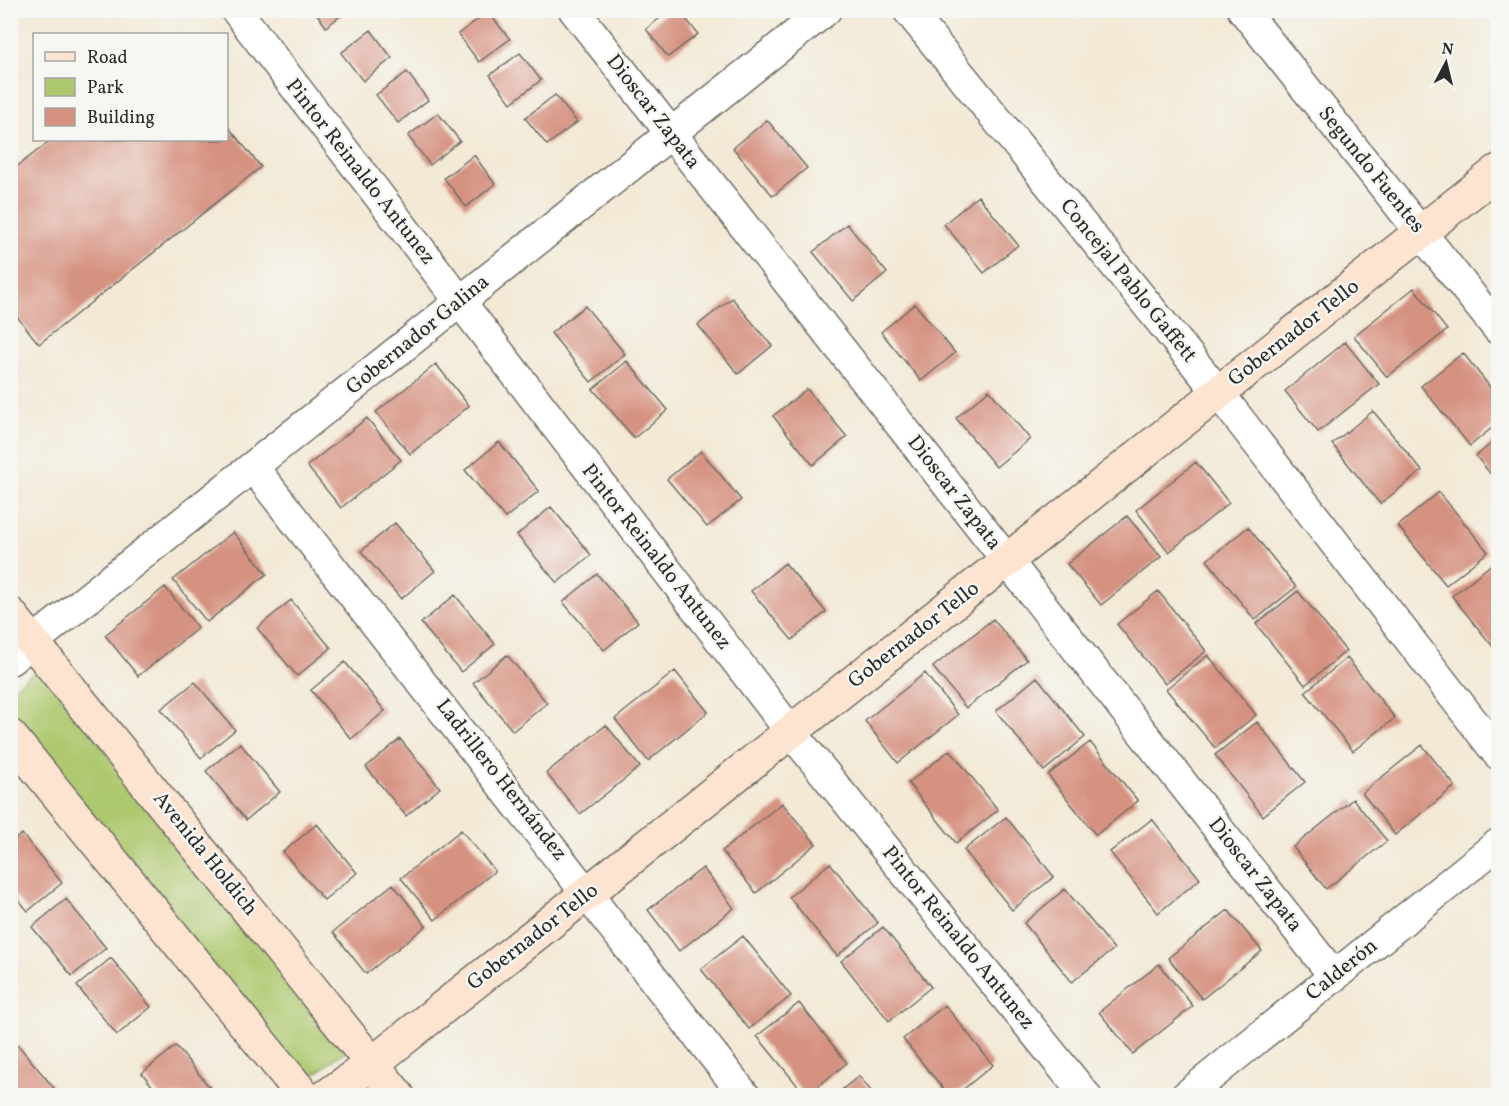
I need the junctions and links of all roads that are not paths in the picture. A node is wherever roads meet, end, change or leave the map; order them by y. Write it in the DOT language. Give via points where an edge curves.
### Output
graph roads {
  1 [pos="236,10"];
  2 [pos="574,10"];
  3 [pos="826,10"];
  4 [pos="908,10"];
  5 [pos="1243,10"];
  6 [pos="671,134"];
  7 [pos="1498,171"];
  8 [pos="1421,233"];
  9 [pos="460,302"];
  10 [pos="1498,329"];
  11 [pos="1218,392"];
  12 [pos="253,467"];
  13 [pos="1007,561"];
  14 [pos="10,614"];
  15 [pos="22,651"];
  16 [pos="791,732"];
  17 [pos="10,736"];
  18 [pos="1498,754"];
  19 [pos="1498,844"];
  20 [pos="589,892"];
  21 [pos="1334,976"];
  22 [pos="373,1063"];
  23 [pos="304,1095"];
  24 [pos="327,1095"];
  25 [pos="398,1095"];
  26 [pos="746,1095"];
  27 [pos="1086,1095"];
  28 [pos="1186,1095"];
  1 -- 9 [label="street, Pintor Reinaldo Antunez"];
  2 -- 6 [label="street, Dioscar Zapata"];
  3 -- 6 [label="street, Gobernador Galina"];
  4 -- 11 [label="street, Concejal Pablo Gaffett"];
  5 -- 8 [label="street, Segundo Fuentes"];
  6 -- 9 [label="street, Gobernador Galina"];
  6 -- 13 [label="street, Dioscar Zapata"];
  7 -- 8 [label="street, Gobernador Tello"];
  8 -- 10 [label="street, Segundo Fuentes"];
  8 -- 11 [label="street, Gobernador Tello"];
  9 -- 12 [label="street, Gobernador Galina"];
  9 -- 16 [label="street, Pintor Reinaldo Antunez"];
  11 -- 13 [label="street, Gobernador Tello"];
  11 -- 18 [label="street, Concejal Pablo Gaffett"];
  12 -- 15 [label="street, Gobernador Galina"];
  12 -- 20 [label="street, Ladrillero Hernández"];
  13 -- 16 [label="street, Gobernador Tello"];
  13 -- 21 [label="street, Dioscar Zapata"];
  14 -- 15 [label="street, Avenida Holdich"];
  15 -- 22 [label="street, Avenida Holdich"];
  16 -- 20 [label="street, Gobernador Tello"];
  16 -- 27 [label="street, Pintor Reinaldo Antunez"];
  17 -- 23 [label="street"];
  19 -- 21 [label="street, Calderón"];
  20 -- 22 [label="street, Gobernador Tello"];
  20 -- 26 [label="street, Ladrillero Hernández"];
  21 -- 28 [label="street, Calderón"];
  22 -- 24 [label="street, Gobernador Tello"];
  22 -- 25 [label="street, Avenida Holdich"];
}
